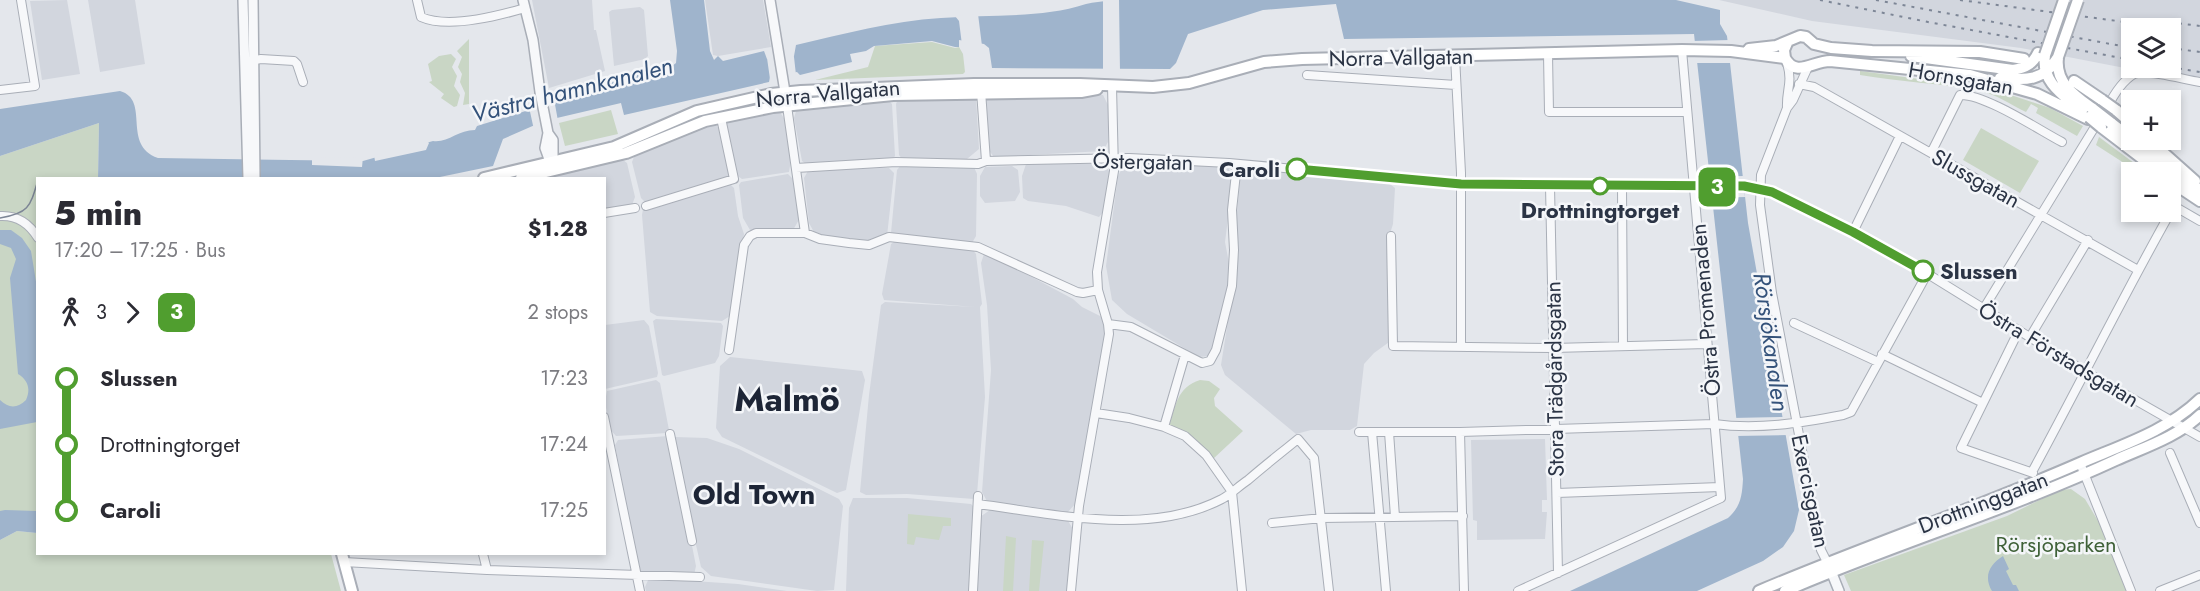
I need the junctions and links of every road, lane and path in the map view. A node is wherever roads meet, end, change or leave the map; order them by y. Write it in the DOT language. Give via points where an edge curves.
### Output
graph roads {
  1 [pos="21,0"];
  2 [pos="243,0"];
  3 [pos="253,0"];
  4 [pos="417,0"];
  5 [pos="770,0"];
  6 [pos="2056,0"];
  7 [pos="2064,0"];
  8 [pos="2078,0"];
  9 [pos="524,4"];
  10 [pos="1787,43"];
  11 [pos="1814,44"];
  12 [pos="1688,50"];
  13 [pos="1731,51"];
  14 [pos="1872,51"];
  15 [pos="1548,54"];
  16 [pos="2042,54"];
  17 [pos="1455,56"];
  18 [pos="2058,57"];
  19 [pos="2024,59"];
  20 [pos="250,61"];
  21 [pos="1786,61"];
  22 [pos="1810,66"];
  23 [pos="2046,72"];
  24 [pos="1307,75"];
  25 [pos="1970,75"];
  26 [pos="2074,81"];
  27 [pos="303,82"];
  28 [pos="2200,82"];
  29 [pos="1799,84"];
  30 [pos="1456,85"];
  31 [pos="1112,86"];
  32 [pos="981,89"];
  33 [pos="0,90"];
  34 [pos="785,93"];
  35 [pos="787,106"];
  36 [pos="1787,108"];
  37 [pos="1687,112"];
  38 [pos="2121,114"];
  39 [pos="2090,115"];
  40 [pos="722,118"];
  41 [pos="2106,127"];
  42 [pos="2121,134"];
  43 [pos="1900,136"];
  44 [pos="2062,142"];
  45 [pos="2147,150"];
  46 [pos="2160,150"];
  47 [pos="1930,153"];
  48 [pos="251,155"];
  49 [pos="1113,159"];
  50 [pos="986,161"];
  51 [pos="2148,162"];
  52 [pos="1237,164"];
  53 [pos="796,168"];
  54 [pos="550,171"];
  55 [pos="248,177"];
  56 [pos="255,177"];
  57 [pos="493,177"];
  58 [pos="524,177"];
  59 [pos="1461,184"];
  60 [pos="2200,185"];
  61 [pos="1550,186"];
  62 [pos="1622,186"];
  63 [pos="1694,187"];
  64 [pos="1760,188"];
  65 [pos="2181,188"];
  66 [pos="2200,190"];
  67 [pos="2200,201"];
  68 [pos="646,206"];
  69 [pos="635,208"];
  70 [pos="606,213"];
  71 [pos="2041,215"];
  72 [pos="0,216"];
  73 [pos="2200,221"];
  74 [pos="1853,232"];
  75 [pos="805,233"];
  76 [pos="36,236"];
  77 [pos="1391,236"];
  78 [pos="2088,240"];
  79 [pos="2138,270"];
  80 [pos="1927,274"];
  81 [pos="1098,290"];
  82 [pos="1983,308"];
  83 [pos="1107,320"];
  84 [pos="1794,323"];
  85 [pos="2019,330"];
  86 [pos="2030,337"];
  87 [pos="1707,344"];
  88 [pos="1623,346"];
  89 [pos="1461,347"];
  90 [pos="1553,348"];
  91 [pos="729,351"];
  92 [pos="1185,355"];
  93 [pos="1880,358"];
  94 [pos="2086,372"];
  95 [pos="2200,399"];
  96 [pos="1983,403"];
  97 [pos="1096,413"];
  98 [pos="2200,415"];
  99 [pos="2172,421"];
  100 [pos="606,423"];
  101 [pos="1797,423"];
  102 [pos="1714,424"];
  103 [pos="1164,427"];
  104 [pos="2184,428"];
  105 [pos="1555,429"];
  106 [pos="1359,432"];
  107 [pos="1372,432"];
  108 [pos="1389,432"];
  109 [pos="1460,432"];
  110 [pos="670,434"];
  111 [pos="2200,437"];
  112 [pos="611,438"];
  113 [pos="2170,453"];
  114 [pos="2080,463"];
  115 [pos="2032,472"];
  116 [pos="2085,474"];
  117 [pos="2043,486"];
  118 [pos="1720,488"];
  119 [pos="1232,492"];
  120 [pos="1557,493"];
  121 [pos="1395,516"];
  122 [pos="1463,516"];
  123 [pos="1078,517"];
  124 [pos="1380,517"];
  125 [pos="1322,518"];
  126 [pos="1272,523"];
  127 [pos="2200,523"];
  128 [pos="693,541"];
  129 [pos="483,555"];
  130 [pos="343,558"];
  131 [pos="1827,562"];
  132 [pos="487,570"];
  133 [pos="1558,573"];
  134 [pos="1832,573"];
  135 [pos="636,574"];
  136 [pos="2200,575"];
  137 [pos="700,577"];
  138 [pos="352,591"];
  139 [pos="640,591"];
  140 [pos="973,591"];
  141 [pos="1071,591"];
  142 [pos="1242,591"];
  143 [pos="1329,591"];
  144 [pos="1386,591"];
  145 [pos="1464,591"];
  146 [pos="1518,591"];
  147 [pos="1759,591"];
  148 [pos="1785,591"];
  149 [pos="1839,591"];
  150 [pos="2131,591"];
  151 [pos="2160,591"];
  1 -- 33 [label="street" via="35,86"];
  2 -- 20 [label="street"];
  3 -- 20 [label="street"];
  4 -- 9 [label="street" via="421,17 455,22"];
  5 -- 34 [label="street"];
  6 -- 16 [label="main road"];
  7 -- 16 [label="main road, bridge"];
  8 -- 18 [label="main road, bridge"];
  9 -- 54 [label="street" via="548,134 545,148"];
  10 -- 11 [label="main road, Hornsgatan" via="1800,36"];
  10 -- 13 [label="main road, Hornsgatan"];
  10 -- 21 [label="main road"];
  11 -- 14 [label="main road, Hornsgatan"];
  11 -- 22 [label="main road" via="1816,57"];
  12 -- 13 [label="main road, Norra Vallgatan"];
  12 -- 15 [label="main road, Norra Vallgatan"];
  12 -- 37 [label="street, Östra Promenaden"];
  13 -- 21 [label="main road, Hornsgatan"];
  14 -- 16 [label="main road" via="2006,70 2026,67"];
  14 -- 19 [label="main road, Hornsgatan" via="1980,52"];
  15 -- 17 [label="main road, Norra Vallgatan"];
  15 -- 37 [label="street" via="1549,112"];
  16 -- 23 [label="main road"];
  17 -- 30 [label="street"];
  17 -- 31 [label="main road, Norra Vallgatan" via="1279,59 1189,83"];
  18 -- 23 [label="main road"];
  18 -- 39 [label="main road" via="2062,82"];
  20 -- 27 [label="street" via="294,61"];
  20 -- 48 [label="street"];
  21 -- 22 [label="main road, Hornsgatan" via="1795,68"];
  21 -- 36 [label="street, Exercisgatan" via="1791,80"];
  22 -- 25 [label="main road, Hornsgatan" via="1826,61 1849,62"];
  22 -- 29 [label="street, Exercisgatan"];
  23 -- 25 [label="main road" via="2025,79"];
  23 -- 39 [label="main road" via="2055,89"];
  24 -- 30 [label="street, Norra Vallgatan"];
  25 -- 39 [label="main road, Hornsgatan" via="2037,94"];
  26 -- 38 [label="main road, bridge"];
  28 -- 71 [label="street" via="2143,72 2128,78"];
  29 -- 36 [label="street, Exercisgatan"];
  29 -- 43 [label="street, Slussgatan" via="1814,87"];
  30 -- 59 [label="street"];
  31 -- 32 [label="main road, Norra Vallgatan" via="1081,92"];
  31 -- 49 [label="street"];
  32 -- 34 [label="main road, Norra Vallgatan"];
  32 -- 35 [label="main road, Norra Vallgatan"];
  32 -- 50 [label="street"];
  34 -- 35 [label="street"];
  34 -- 54 [label="main road, Norra Vallgatan" via="708,107"];
  35 -- 40 [label="main road, Norra Vallgatan"];
  35 -- 53 [label="street"];
  36 -- 64 [label="street, Exercisgatan" via="1761,175"];
  37 -- 63 [label="street, Östra Promenaden"];
  39 -- 41 [label="main road, bridge"];
  40 -- 54 [label="main road, Norra Vallgatan" via="705,121 626,153"];
  40 -- 68 [label="street" via="734,179"];
  41 -- 42 [label="main road"];
  41 -- 51 [label="main road"];
  43 -- 47 [label="street, Slussgatan"];
  43 -- 74 [label="street"];
  44 -- 47 [label="street" via="1990,103 1960,95"];
  45 -- 66 [label="main road"];
  46 -- 60 [label="main road"];
  47 -- 71 [label="street, Slussgatan"];
  48 -- 55 [label="street"];
  48 -- 56 [label="street"];
  49 -- 50 [label="street, Östergatan"];
  49 -- 52 [label="street, Östergatan"];
  49 -- 81 [label="street" via="1097,272"];
  50 -- 53 [label="street, Östergatan"];
  52 -- 59 [label="street, Östergatan"];
  52 -- 92 [label="street" via="1232,219 1234,266 1216,350 1210,361 1202,363"];
  53 -- 75 [label="street"];
  54 -- 57 [label="main road, Norra Vallgatan"];
  54 -- 58 [label="main road, Norra Vallgatan"];
  59 -- 61 [label="street, Östergatan"];
  59 -- 89 [label="street"];
  61 -- 62 [label="street, Östergatan"];
  61 -- 90 [label="street, Stora Trädgårdsgatan"];
  62 -- 63 [label="street, Östra Förstadsgatan"];
  62 -- 88 [label="street"];
  63 -- 64 [label="street, Östra Förstadsgatan"];
  63 -- 87 [label="street, Östra Promenaden"];
  64 -- 74 [label="street, Östra Förstadsgatan"];
  64 -- 101 [label="street, Exercisgatan" via="1765,252"];
  65 -- 67 [label="main road"];
  69 -- 70 [label="street"];
  71 -- 78 [label="street, Slussgatan"];
  71 -- 82 [label="street"];
  72 -- 76 [label="street" via="17,218"];
  73 -- 79 [label="street" via="2174,206"];
  74 -- 80 [label="street, Östra Förstadsgatan"];
  75 -- 81 [label="street" via="820,239 869,245 888,237 978,247 1077,292"];
  75 -- 91 [label="street" via="759,232 747,240"];
  77 -- 89 [label="street" via="1393,346"];
  78 -- 79 [label="street, Slussgatan"];
  78 -- 86 [label="street"];
  79 -- 94 [label="street"];
  80 -- 82 [label="street, Östra Förstadsgatan"];
  80 -- 93 [label="street"];
  81 -- 83 [label="street"];
  82 -- 85 [label="street, Östra Förstadsgatan"];
  83 -- 92 [label="street" via="1131,327"];
  83 -- 97 [label="street" via="1108,344"];
  84 -- 93 [label="street"];
  85 -- 86 [label="street, Östra Förstadsgatan"];
  85 -- 96 [label="street"];
  86 -- 94 [label="street, Östra Förstadsgatan"];
  87 -- 88 [label="street"];
  87 -- 102 [label="street, Östra Promenaden"];
  88 -- 90 [label="street"];
  89 -- 90 [label="street"];
  90 -- 105 [label="street, Stora Trädgårdsgatan"];
  92 -- 103 [label="street"];
  93 -- 96 [label="street"];
  93 -- 101 [label="street" via="1851,412"];
  94 -- 99 [label="street, Östra Förstadsgatan"];
  94 -- 115 [label="street"];
  95 -- 99 [label="main road, Drottninggatan"];
  96 -- 115 [label="street" via="1961,448"];
  97 -- 103 [label="street"];
  97 -- 123 [label="street"];
  98 -- 104 [label="main road, Drottninggatan"];
  99 -- 104 [label="street, Östra Förstadsgatan"];
  99 -- 114 [label="main road, Drottninggatan"];
  100 -- 112 [label="street"];
  101 -- 102 [label="street" via="1732,427"];
  101 -- 131 [label="street, Exercisgatan" via="1821,550"];
  102 -- 105 [label="street"];
  102 -- 118 [label="street, Östra Promenaden"];
  103 -- 119 [label="street" via="1185,436 1206,455"];
  104 -- 111 [label="street, Östra Förstadsgatan"];
  104 -- 116 [label="main road, Drottninggatan"];
  105 -- 109 [label="street"];
  105 -- 120 [label="street, Stora Trädgårdsgatan"];
  106 -- 107 [label="street"];
  107 -- 108 [label="street"];
  107 -- 124 [label="street"];
  108 -- 109 [label="street"];
  108 -- 121 [label="street"];
  109 -- 122 [label="street"];
  110 -- 128 [label="street"];
  112 -- 135 [label="street"];
  113 -- 127 [label="street"];
  114 -- 116 [label="street"];
  114 -- 117 [label="main road, Drottninggatan"];
  115 -- 117 [label="street"];
  116 -- 117 [label="main road, Drottninggatan"];
  116 -- 150 [label="street"];
  117 -- 131 [label="main road, Drottninggatan"];
  117 -- 134 [label="main road, Drottninggatan" via="2011,506"];
  118 -- 120 [label="street"];
  118 -- 133 [label="street, Östra Promenaden" via="1721,498"];
  119 -- 123 [label="street" via="1199,508 1159,518"];
  119 -- 125 [label="street" via="1298,439 1314,459"];
  119 -- 142 [label="street"];
  120 -- 133 [label="street, Stora Trädgårdsgatan"];
  121 -- 122 [label="street"];
  121 -- 124 [label="street"];
  122 -- 145 [label="street"];
  123 -- 140 [label="street" via="978,500"];
  123 -- 141 [label="street"];
  124 -- 125 [label="street"];
  124 -- 144 [label="street"];
  125 -- 126 [label="street"];
  125 -- 143 [label="street"];
  129 -- 132 [label="street"];
  130 -- 132 [label="street"];
  130 -- 138 [label="main road"];
  131 -- 134 [label="street, Exercisgatan"];
  131 -- 147 [label="main road, Drottninggatan"];
  132 -- 135 [label="street"];
  133 -- 146 [label="street"];
  134 -- 148 [label="main road, Drottninggatan"];
  134 -- 149 [label="street, Exercisgatan"];
  135 -- 137 [label="street"];
  135 -- 139 [label="street"];
  136 -- 151 [label="street"];
}
